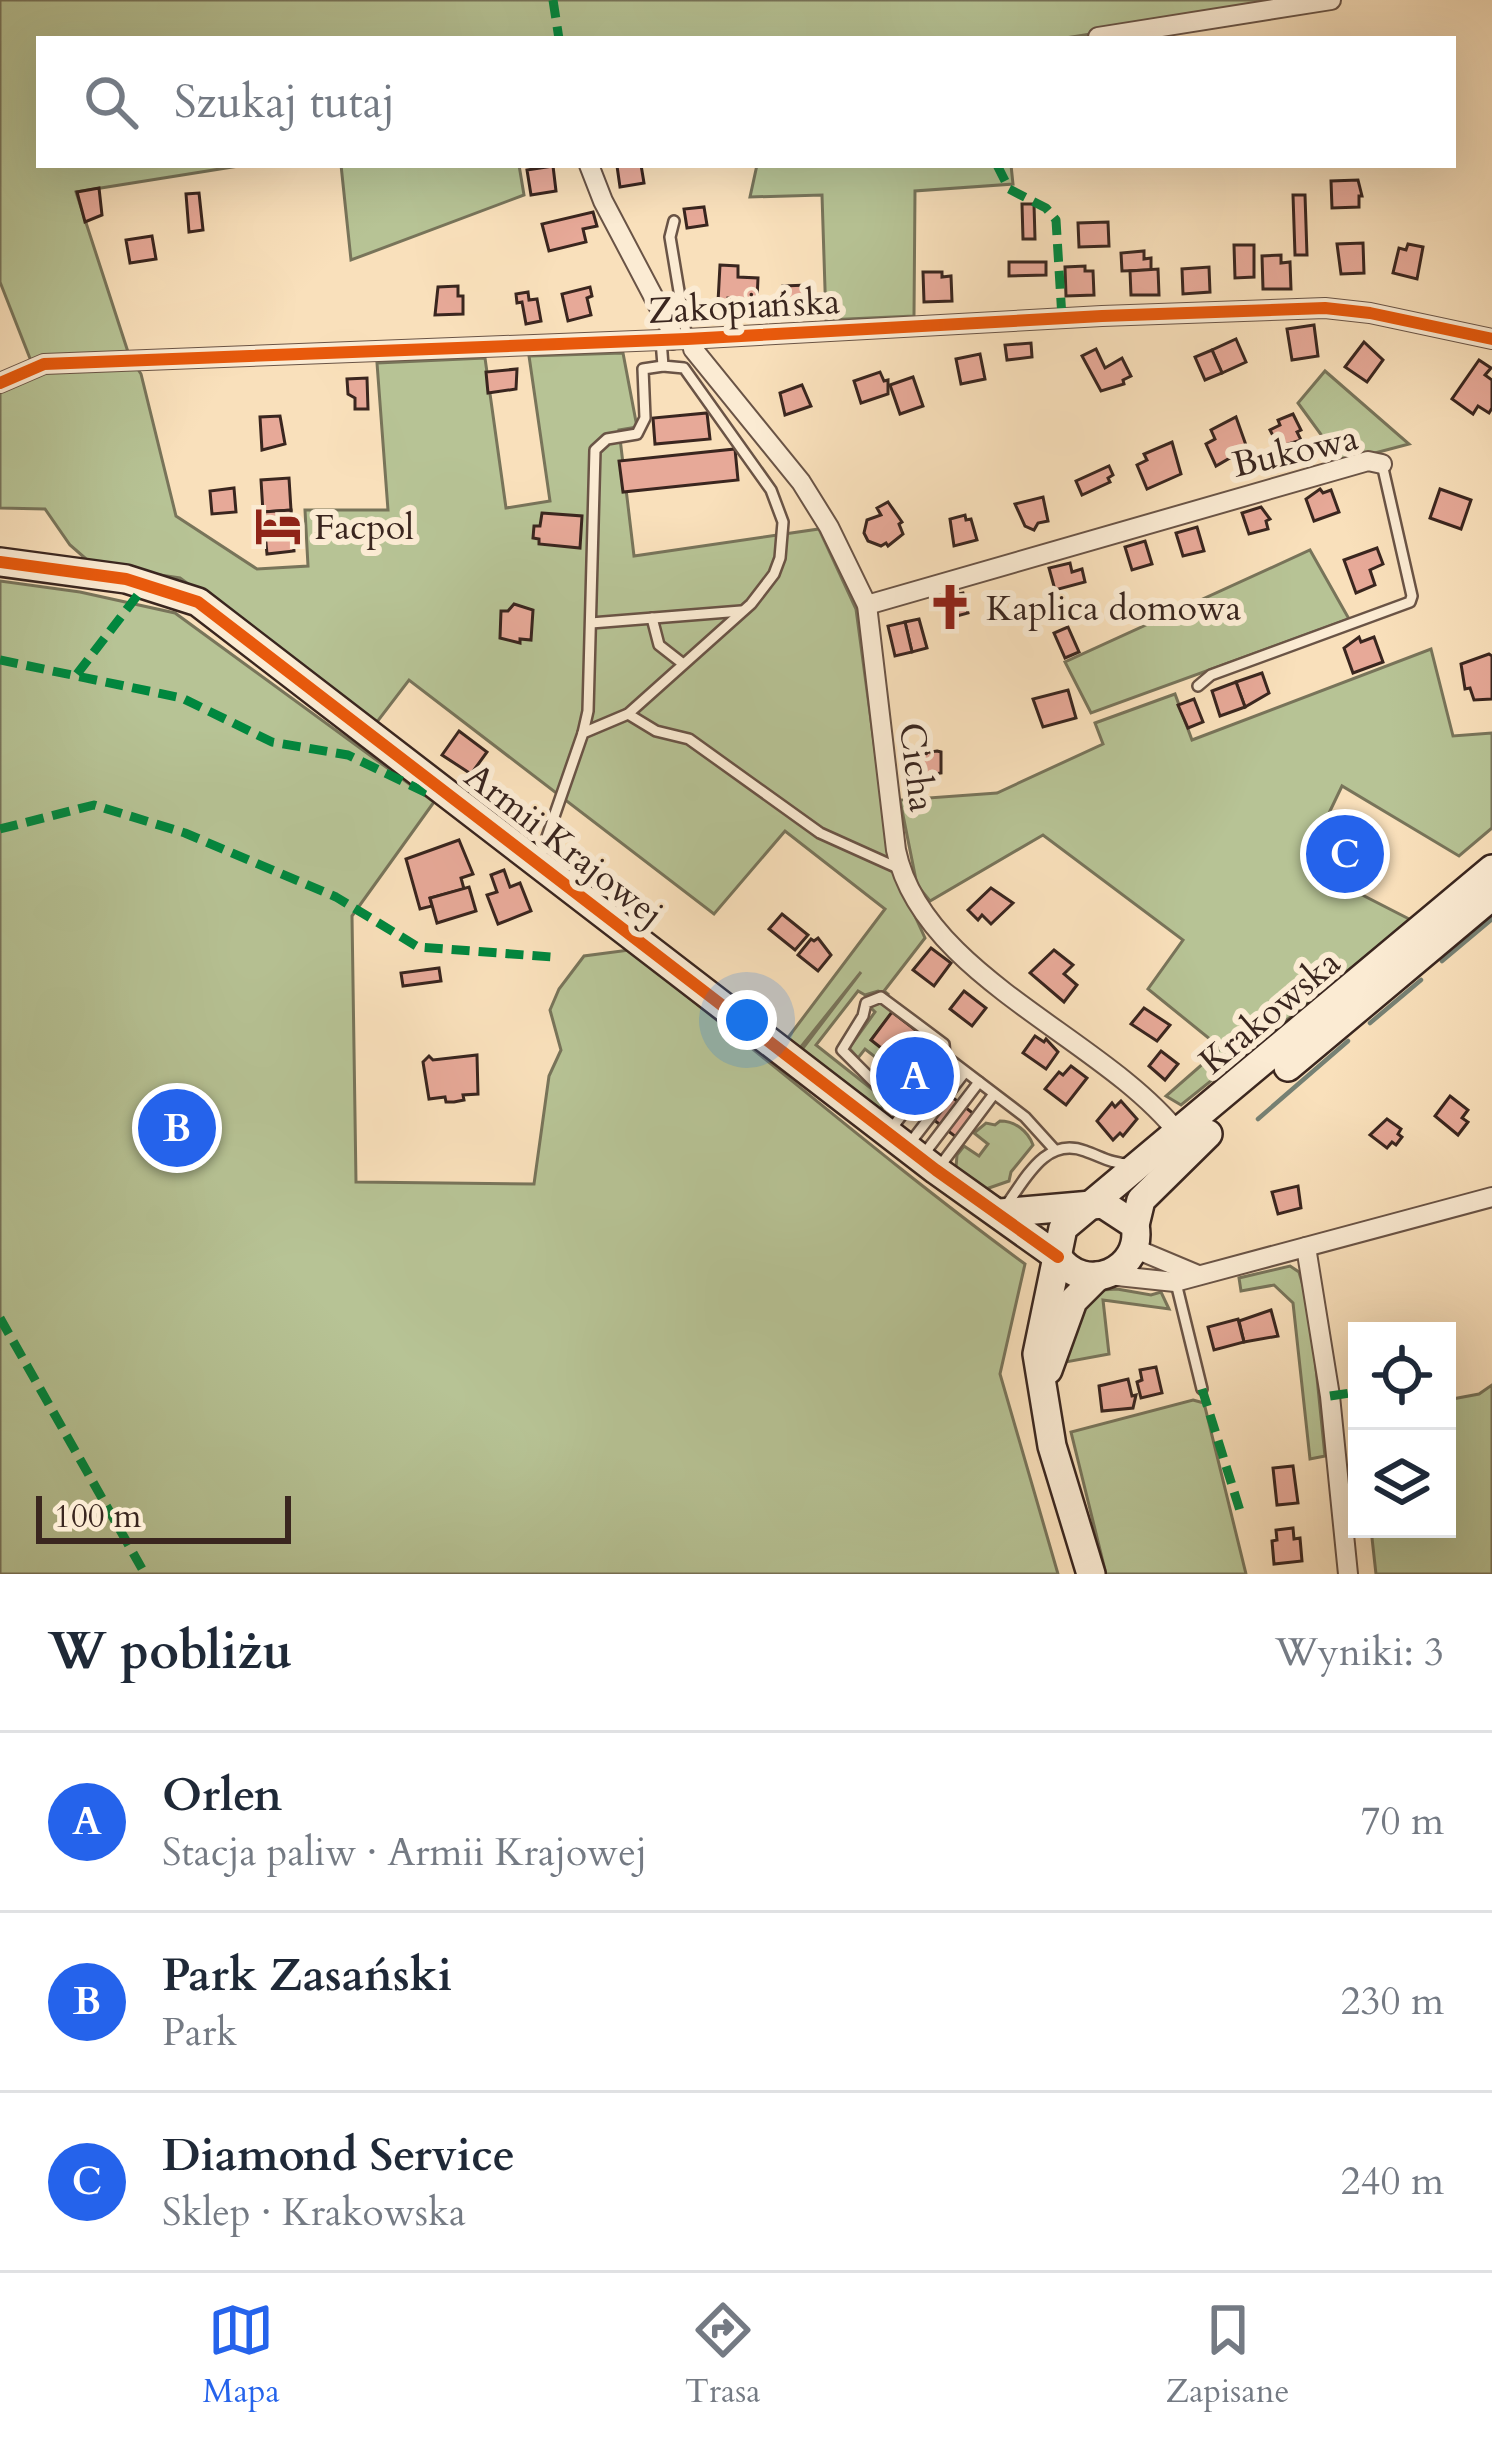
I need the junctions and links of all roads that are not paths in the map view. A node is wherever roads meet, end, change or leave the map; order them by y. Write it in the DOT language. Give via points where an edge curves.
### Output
graph roads {
  1 [pos="1331,0"];
  2 [pos="1104,36"];
  3 [pos="591,168"];
  4 [pos="674,221"];
  5 [pos="678,339"];
  6 [pos="1492,339"];
  7 [pos="663,366"];
  8 [pos="0,383"];
  9 [pos="1382,464"];
  10 [pos="0,562"];
  11 [pos="867,605"];
  12 [pos="742,611"];
  13 [pos="652,618"];
  14 [pos="591,623"];
  15 [pos="682,663"];
  16 [pos="1198,686"];
  17 [pos="628,714"];
  18 [pos="583,733"];
  19 [pos="538,862"];
  20 [pos="900,869"];
  21 [pos="1492,869"];
  22 [pos="1469,892"];
  23 [pos="945,1056"];
  24 [pos="965,1072"];
  25 [pos="979,1082"];
  26 [pos="994,1094"];
  27 [pos="1179,1134"];
  28 [pos="911,1144"];
  29 [pos="1054,1149"];
  30 [pos="1143,1164"];
  31 [pos="1492,1197"];
  32 [pos="1090,1204"];
  33 [pos="1000,1214"];
  34 [pos="1136,1237"];
  35 [pos="1306,1247"];
  36 [pos="1058,1257"];
  37 [pos="1174,1274"];
  38 [pos="1103,1275"];
  39 [pos="1043,1385"];
  40 [pos="1202,1389"];
  41 [pos="1091,1574"];
  42 [pos="1348,1574"];
  1 -- 2 [label="street"];
  3 -- 5 [label="street, Cicha"];
  4 -- 5 [label="lane"];
  5 -- 6 [label="street, Zakopiańska" via="1325,308"];
  5 -- 7 [label="lane"];
  5 -- 8 [label="street, Zakopiańska" via="44,364"];
  5 -- 11 [label="street, Cicha" via="801,482"];
  7 -- 12 [label="lane" via="685,368 778,506 780,557"];
  7 -- 14 [label="lane" via="643,368 645,418 637,434 607,439 595,450"];
  9 -- 11 [label="street, Bukowa" via="1368,460 1269,487"];
  9 -- 16 [label="lane, Bukowa" via="1410,602"];
  10 -- 19 [label="main road, Armii Krajowej" via="126,579 198,602"];
  11 -- 20 [label="street, Cicha"];
  12 -- 13 [label="lane"];
  12 -- 15 [label="lane"];
  13 -- 14 [label="lane"];
  13 -- 15 [label="lane" via="659,645"];
  14 -- 18 [label="lane"];
  15 -- 17 [label="lane"];
  17 -- 18 [label="lane"];
  17 -- 20 [label="lane" via="689,740 820,833"];
  18 -- 19 [label="lane"];
  19 -- 28 [label="main road, Armii Krajowej"];
  20 -- 27 [label="street, Cicha" via="948,943 1142,1094"];
  21 -- 22 [label="main road, Krakowska"];
  22 -- 27 [label="main road, Krakowska"];
  22 -- 34 [label="main road, Krakowska" via="1179,1159 1141,1200"];
  23 -- 24 [label="lane"];
  23 -- 28 [label="lane"];
  23 -- 28 [label="lane" via="944,1044 880,997 866,1003 842,1050"];
  24 -- 25 [label="lane"];
  24 -- 28 [label="lane"];
  25 -- 26 [label="lane"];
  25 -- 28 [label="lane"];
  26 -- 28 [label="lane"];
  26 -- 29 [label="lane"];
  27 -- 30 [label="main road, Krakowska"];
  28 -- 33 [label="main road, Armii Krajowej"];
  29 -- 30 [label="lane"];
  29 -- 33 [label="lane"];
  30 -- 32 [label="main road, Krakowska"];
  31 -- 35 [label="street"];
  32 -- 33 [label="main road"];
  32 -- 34 [label="main road" via="1112,1207"];
  32 -- 36 [label="main road" via="1063,1228"];
  33 -- 36 [label="main road, Armii Krajowej"];
  34 -- 37 [label="street"];
  34 -- 38 [label="main road" via="1130,1259"];
  35 -- 37 [label="street"];
  35 -- 42 [label="street"];
  36 -- 38 [label="main road" via="1072,1273"];
  36 -- 39 [label="main road" via="1037,1354"];
  37 -- 38 [label="street"];
  37 -- 40 [label="lane"];
  38 -- 39 [label="main road" via="1073,1301"];
  39 -- 41 [label="main road" via="1052,1446"];
}
